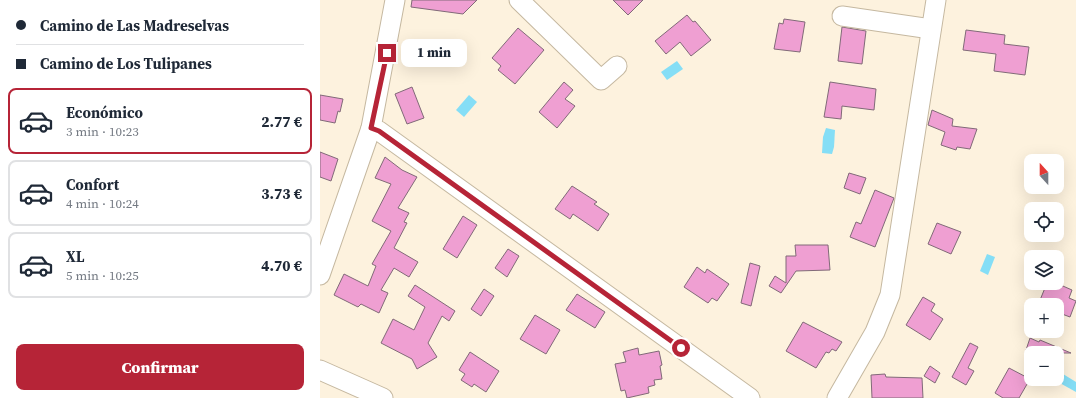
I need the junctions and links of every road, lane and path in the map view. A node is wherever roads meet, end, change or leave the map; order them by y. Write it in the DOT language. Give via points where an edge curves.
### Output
graph roads {
  1 [pos="395,0"];
  2 [pos="519,0"];
  3 [pos="936,0"];
  4 [pos="842,16"];
  5 [pos="931,29"];
  6 [pos="617,66"];
  7 [pos="371,128"];
  8 [pos="320,275"];
  9 [pos="320,370"];
  10 [pos="746,397"];
  11 [pos="383,398"];
  12 [pos="837,398"];
  1 -- 7 [label="street"];
  2 -- 6 [label="street" via="601,80"];
  3 -- 5 [label="street"];
  4 -- 5 [label="street"];
  5 -- 12 [label="street" via="890,294 875,332"];
  7 -- 8 [label="street"];
  7 -- 10 [label="street" via="379,131"];
  9 -- 11 [label="street"];
}
